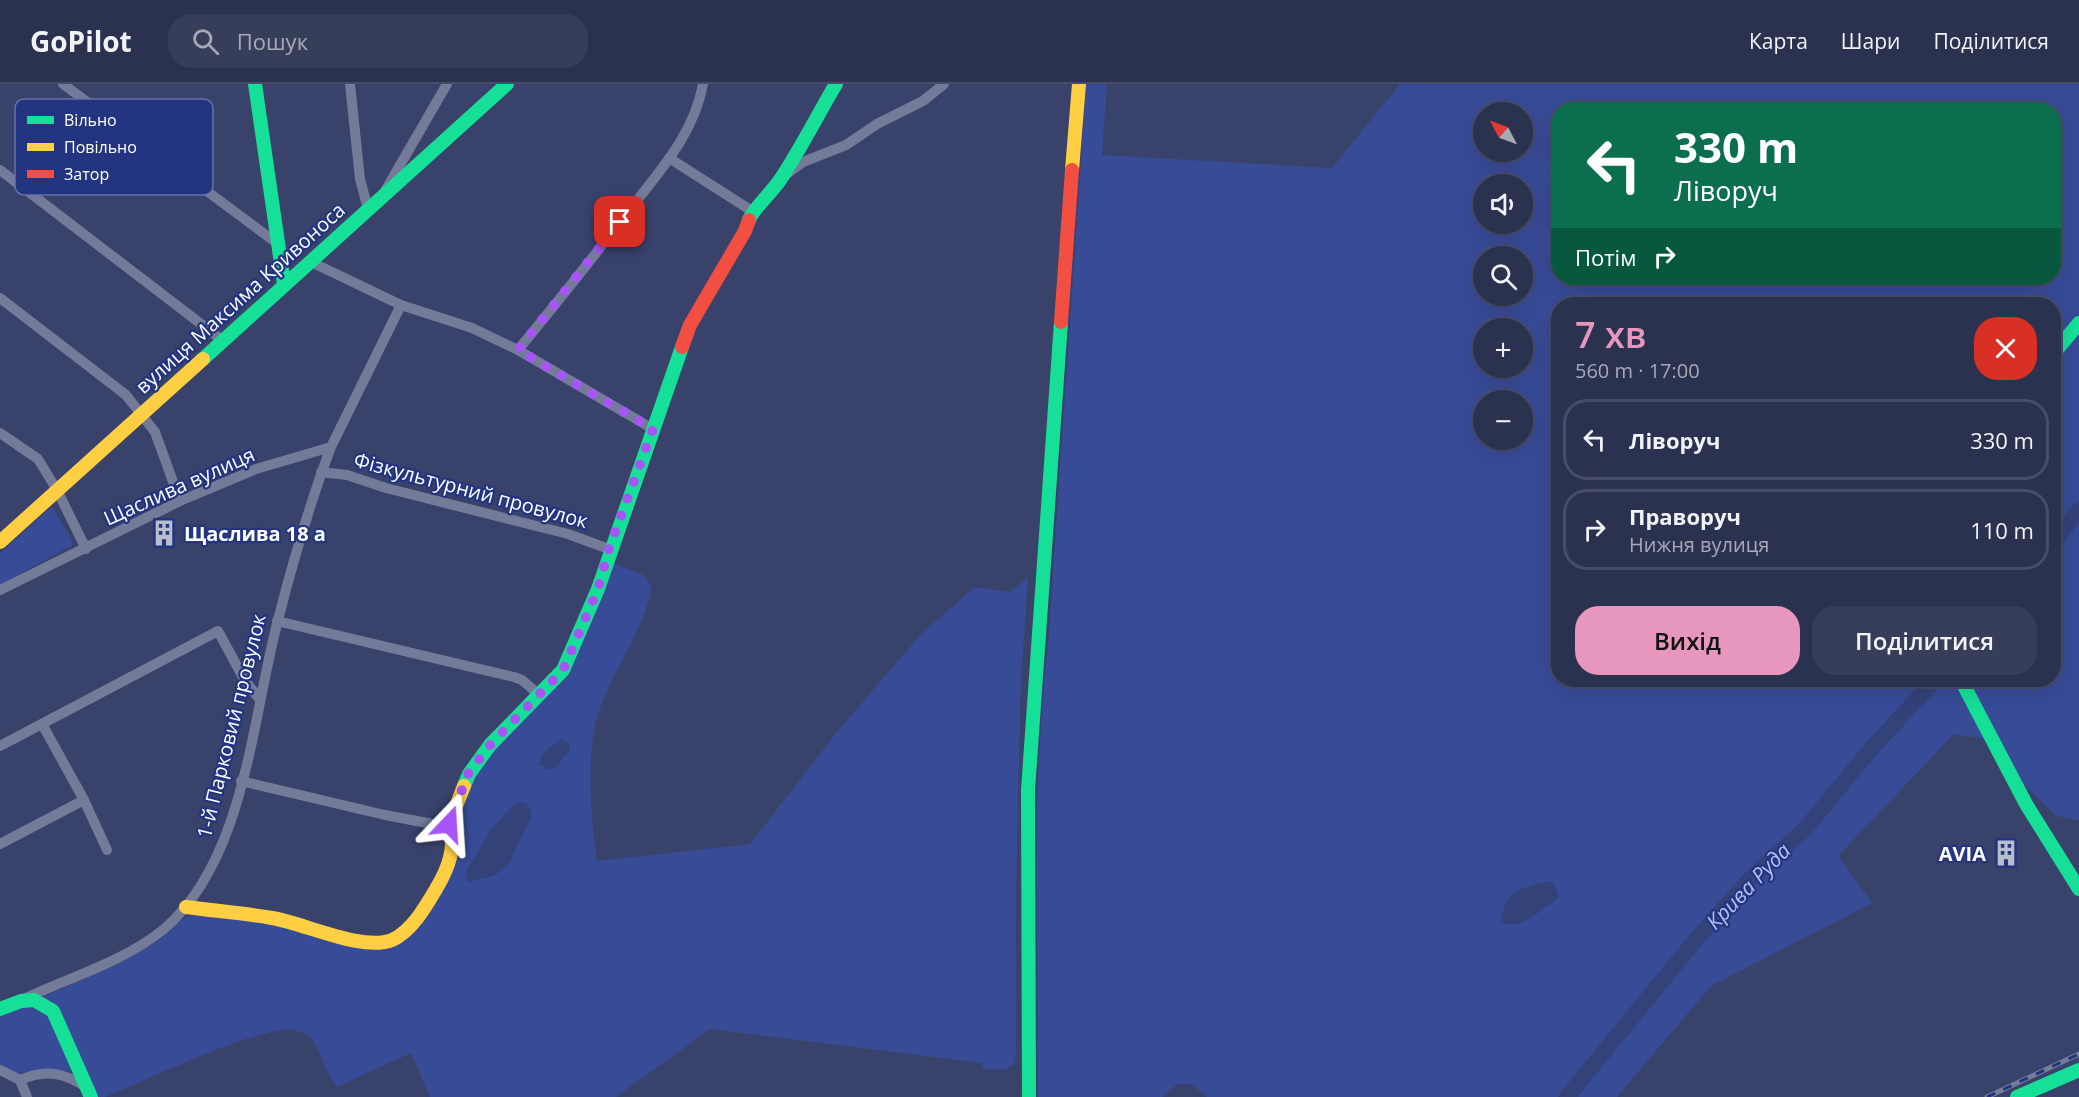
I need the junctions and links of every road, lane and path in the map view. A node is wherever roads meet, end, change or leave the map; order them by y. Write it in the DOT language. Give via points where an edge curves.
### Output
graph roads {
  1 [pos="63,84"];
  2 [pos="350,84"];
  3 [pos="447,84"];
  4 [pos="507,84"];
  5 [pos="703,84"];
  6 [pos="836,84"];
  7 [pos="944,84"];
  8 [pos="1079,84"];
  9 [pos="254,85"];
  10 [pos="83,99"];
  11 [pos="669,158"];
  12 [pos="0,170"];
  13 [pos="781,178"];
  14 [pos="15,181"];
  15 [pos="33,195"];
  16 [pos="212,195"];
  17 [pos="382,196"];
  18 [pos="368,209"];
  19 [pos="752,211"];
  20 [pos="278,244"];
  21 [pos="309,261"];
  22 [pos="284,285"];
  23 [pos="0,298"];
  24 [pos="401,304"];
  25 [pos="2079,323"];
  26 [pos="222,340"];
  27 [pos="2061,344"];
  28 [pos="518,350"];
  29 [pos="141,413"];
  30 [pos="653,429"];
  31 [pos="0,433"];
  32 [pos="331,447"];
  33 [pos="321,472"];
  34 [pos="57,490"];
  35 [pos="180,501"];
  36 [pos="0,542"];
  37 [pos="86,549"];
  38 [pos="609,549"];
  39 [pos="0,590"];
  40 [pos="277,621"];
  41 [pos="1964,687"];
  42 [pos="538,694"];
  43 [pos="260,700"];
  44 [pos="42,724"];
  45 [pos="0,746"];
  46 [pos="241,781"];
  47 [pos="84,800"];
  48 [pos="449,824"];
  49 [pos="0,844"];
  50 [pos="107,850"];
  51 [pos="2079,889"];
  52 [pos="186,907"];
  53 [pos="26,998"];
  54 [pos="0,1009"];
  55 [pos="0,1070"];
  56 [pos="2079,1070"];
  57 [pos="20,1080"];
  58 [pos="89,1092"];
  59 [pos="27,1097"];
  60 [pos="1029,1097"];
  61 [pos="2018,1097"];
  1 -- 10 [label="street"];
  2 -- 18 [label="street" via="360,179"];
  3 -- 17 [label="street"];
  4 -- 17 [label="street, вулиця Максима Кривоноса"];
  5 -- 11 [label="street" via="692,124"];
  6 -- 13 [label="street"];
  7 -- 13 [label="street" via="924,100 846,145 803,162"];
  8 -- 60 [label="street" via="1028,790"];
  9 -- 20 [label="street"];
  11 -- 19 [label="street"];
  11 -- 28 [label="street"];
  12 -- 14 [label="street"];
  13 -- 19 [label="street"];
  15 -- 26 [label="street"];
  16 -- 20 [label="street"];
  17 -- 18 [label="street, вулиця Максима Кривоноса"];
  18 -- 21 [label="street, вулиця Максима Кривоноса"];
  19 -- 30 [label="street" via="745,231 690,325"];
  20 -- 22 [label="street"];
  21 -- 22 [label="street, вулиця Максима Кривоноса"];
  21 -- 24 [label="street"];
  22 -- 26 [label="street, вулиця Максима Кривоноса"];
  23 -- 29 [label="street" via="126,395"];
  24 -- 28 [label="street" via="472,328"];
  24 -- 32 [label="street"];
  25 -- 27 [label="street"];
  26 -- 29 [label="street, вулиця Максима Кривоноса"];
  28 -- 30 [label="street"];
  29 -- 34 [label="street, вулиця Максима Кривоноса"];
  29 -- 35 [label="street" via="155,432"];
  30 -- 38 [label="street"];
  31 -- 34 [label="street" via="38,459"];
  32 -- 33 [label="street, 1-й Парковий провулок"];
  32 -- 35 [label="street, Щаслива вулиця" via="256,469"];
  33 -- 38 [label="street, Фізкультурний провулок" via="347,475 568,534"];
  33 -- 40 [label="street, 1-й Парковий провулок"];
  34 -- 36 [label="street, вулиця Максима Кривоноса"];
  34 -- 37 [label="street"];
  35 -- 37 [label="street, Щаслива вулиця"];
  37 -- 39 [label="street, Щаслива вулиця"];
  38 -- 42 [label="street" via="598,589 567,661"];
  40 -- 42 [label="street" via="514,677"];
  40 -- 43 [label="street, 1-й Парковий провулок"];
  41 -- 51 [label="street" via="2026,804"];
  42 -- 48 [label="street" via="468,774"];
  43 -- 44 [label="street" via="218,631"];
  43 -- 46 [label="street, 1-й Парковий провулок"];
  44 -- 45 [label="street"];
  44 -- 47 [label="street"];
  46 -- 48 [label="street" via="386,816"];
  46 -- 52 [label="street, 1-й Парковий провулок" via="218,856"];
  47 -- 49 [label="street"];
  47 -- 50 [label="street"];
  48 -- 52 [label="street" via="455,836 450,863 417,916 400,935 387,942 375,944 274,918"];
  52 -- 53 [label="street, 1-й Парковий провулок" via="142,944"];
  53 -- 54 [label="street, 1-й Парковий провулок"];
  53 -- 58 [label="street" via="41,1001 53,1011"];
  55 -- 57 [label="street"];
  56 -- 61 [label="street"];
  57 -- 58 [label="street" via="51,1072 72,1077"];
  57 -- 59 [label="street"];
}
